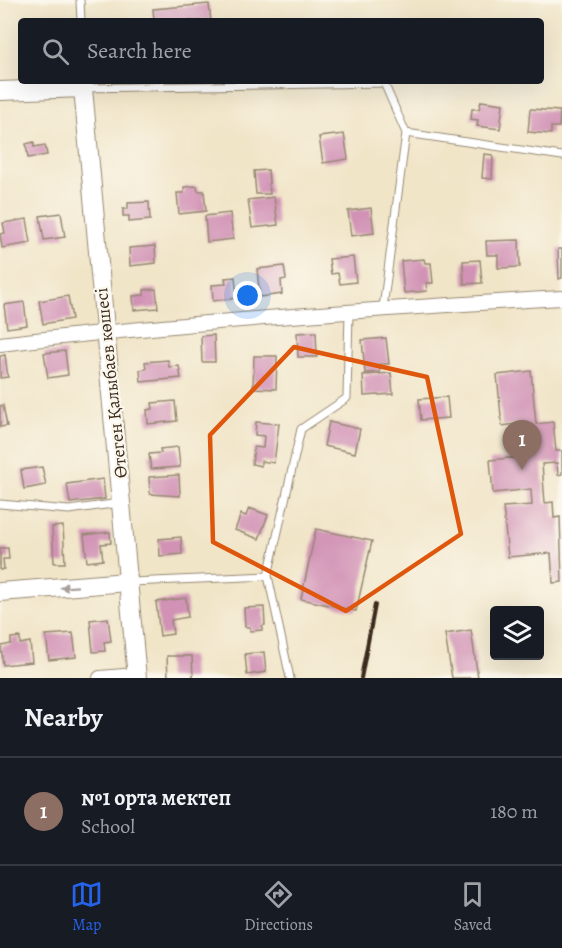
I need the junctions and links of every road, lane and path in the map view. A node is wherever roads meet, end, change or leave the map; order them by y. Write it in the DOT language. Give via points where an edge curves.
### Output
graph roads {
  1 [pos="80,0"];
  2 [pos="81,18"];
  3 [pos="234,84"];
  4 [pos="384,84"];
  5 [pos="83,85"];
  6 [pos="0,91"];
  7 [pos="406,133"];
  8 [pos="562,156"];
  9 [pos="562,298"];
  10 [pos="383,308"];
  11 [pos="349,311"];
  12 [pos="105,332"];
  13 [pos="0,344"];
  14 [pos="123,503"];
  15 [pos="0,504"];
  16 [pos="268,576"];
  17 [pos="127,582"];
  18 [pos="0,592"];
  19 [pos="137,676"];
  20 [pos="100,678"];
  21 [pos="290,678"];
  1 -- 2 [label="lane"];
  3 -- 5 [label="lane"];
  4 -- 7 [label="lane"];
  5 -- 6 [label="street"];
  5 -- 12 [label="street, Өтеген Қалыбаев көшесі"];
  7 -- 8 [label="lane"];
  7 -- 10 [label="lane"];
  9 -- 10 [label="street"];
  10 -- 11 [label="street"];
  11 -- 12 [label="street"];
  11 -- 16 [label="lane" via="347,398 301,429"];
  12 -- 13 [label="street"];
  12 -- 14 [label="street, Өтеген Қалыбаев көшесі"];
  14 -- 15 [label="lane" via="69,510"];
  14 -- 17 [label="street, Өтеген Қалыбаев көшесі"];
  16 -- 17 [label="lane"];
  16 -- 21 [label="lane"];
  17 -- 18 [label="street, one-way"];
  17 -- 19 [label="street, Өтеген Қалыбаев көшесі"];
  19 -- 20 [label="street"];
}
